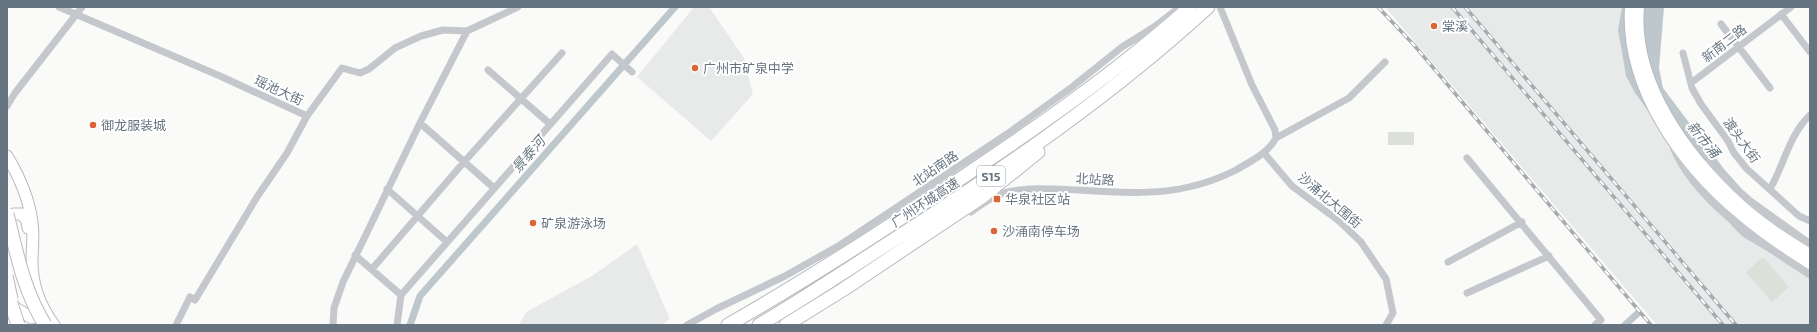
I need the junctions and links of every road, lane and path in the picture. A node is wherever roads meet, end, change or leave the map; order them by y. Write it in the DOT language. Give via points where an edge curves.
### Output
graph roads {
  1 [pos="59,7"];
  2 [pos="82,7"];
  3 [pos="518,7"];
  4 [pos="1180,7"];
  5 [pos="1190,7"];
  6 [pos="1208,7"];
  7 [pos="1220,7"];
  8 [pos="1630,7"];
  9 [pos="1639,7"];
  10 [pos="1791,7"];
  11 [pos="76,14"];
  12 [pos="1781,14"];
  13 [pos="1721,24"];
  14 [pos="467,31"];
  15 [pos="1738,46"];
  16 [pos="1810,52"];
  17 [pos="562,53"];
  18 [pos="1683,53"];
  19 [pos="1385,62"];
  20 [pos="488,70"];
  21 [pos="632,72"];
  22 [pos="1124,80"];
  23 [pos="1691,83"];
  24 [pos="1770,88"];
  25 [pos="521,99"];
  26 [pos="7,106"];
  27 [pos="1810,115"];
  28 [pos="307,116"];
  29 [pos="420,123"];
  30 [pos="550,124"];
  31 [pos="1666,129"];
  32 [pos="1276,138"];
  33 [pos="1684,143"];
  34 [pos="1264,152"];
  35 [pos="7,156"];
  36 [pos="1467,158"];
  37 [pos="464,162"];
  38 [pos="494,188"];
  39 [pos="1770,189"];
  40 [pos="387,190"];
  41 [pos="7,214"];
  42 [pos="417,216"];
  43 [pos="7,218"];
  44 [pos="1810,221"];
  45 [pos="1522,222"];
  46 [pos="447,242"];
  47 [pos="1810,245"];
  48 [pos="1810,254"];
  49 [pos="355,255"];
  50 [pos="1549,256"];
  51 [pos="1448,262"];
  52 [pos="1810,264"];
  53 [pos="372,269"];
  54 [pos="1810,274"];
  55 [pos="7,276"];
  56 [pos="7,290"];
  57 [pos="1467,293"];
  58 [pos="401,295"];
  59 [pos="7,303"];
  60 [pos="7,318"];
  61 [pos="30,318"];
  62 [pos="731,323"];
  63 [pos="10,325"];
  64 [pos="19,325"];
  65 [pos="40,325"];
  66 [pos="45,325"];
  67 [pos="54,325"];
  68 [pos="176,325"];
  69 [pos="332,325"];
  70 [pos="397,325"];
  71 [pos="687,325"];
  72 [pos="759,325"];
  73 [pos="786,325"];
  74 [pos="794,325"];
  75 [pos="1386,325"];
  76 [pos="1596,325"];
  1 -- 11 [label="street, 瑶池大街"];
  2 -- 11 [label="street"];
  3 -- 14 [label="street"];
  4 -- 71 [label="street, 北站南路" via="1122,47 1007,134 840,245"];
  5 -- 62 [label="highway, 广州环城高速 / S15" via="1078,97 1010,145 861,244"];
  6 -- 22 [label="highway, 广州环城高速 / S15"];
  7 -- 32 [label="street" via="1252,84 1275,130"];
  8 -- 31 [label="main road" via="1631,37 1637,66 1649,98"];
  9 -- 33 [label="main road" via="1638,27 1647,70 1662,107"];
  10 -- 12 [label="street, 新南二路"];
  11 -- 26 [label="street"];
  11 -- 28 [label="street, 瑶池大街"];
  12 -- 15 [label="street, 新南二路"];
  12 -- 16 [label="street"];
  13 -- 15 [label="street"];
  14 -- 28 [label="street, 瑶池大街" via="443,30 421,36 395,48 360,73 342,68"];
  14 -- 29 [label="street"];
  15 -- 23 [label="street, 新南二路"];
  15 -- 24 [label="street"];
  17 -- 25 [label="street"];
  18 -- 23 [label="street, 渡头大街"];
  19 -- 32 [label="street" via="1349,98"];
  20 -- 25 [label="street"];
  21 -- 30 [label="street" via="612,54"];
  22 -- 72 [label="highway, 广州环城高速 / S15" via="1012,162"];
  22 -- 73 [label="highway" via="983,196"];
  23 -- 39 [label="street, 渡头大街" via="1701,104 1734,153 1747,169"];
  25 -- 30 [label="street"];
  25 -- 37 [label="street"];
  27 -- 39 [label="street" via="1792,141"];
  28 -- 68 [label="street" via="287,153 257,197 195,300 190,297"];
  29 -- 37 [label="street"];
  29 -- 40 [label="street"];
  30 -- 38 [label="street"];
  31 -- 52 [label="main road" via="1690,164 1731,207"];
  31 -- 54 [label="street" via="1682,162 1707,195 1751,233"];
  32 -- 34 [label="street, 北站路"];
  33 -- 47 [label="street" via="1736,191"];
  33 -- 48 [label="main road" via="1741,205"];
  34 -- 74 [label="street, 北站路" via="1218,178 1170,191 1135,194 1058,190 1006,192 984,203"];
  34 -- 75 [label="street, 沙涌北大围街" via="1292,186 1339,221 1360,242 1386,279 1393,313"];
  35 -- 67 [label="main road" via="18,175 30,212 33,229 34,286"];
  36 -- 45 [label="street"];
  37 -- 38 [label="street"];
  37 -- 42 [label="street"];
  38 -- 46 [label="street"];
  39 -- 44 [label="street, 渡头大街" via="1799,216"];
  40 -- 42 [label="street"];
  40 -- 49 [label="street"];
  41 -- 66 [label="highway, bridge" via="25,286"];
  42 -- 46 [label="street"];
  42 -- 53 [label="street"];
  43 -- 61 [label="main road" via="14,214 22,214 27,221 27,274 39,309 37,317"];
  45 -- 50 [label="street"];
  45 -- 51 [label="street"];
  46 -- 58 [label="street"];
  49 -- 53 [label="street"];
  49 -- 69 [label="street" via="336,301"];
  50 -- 57 [label="street"];
  50 -- 76 [label="street" via="1601,320"];
  53 -- 58 [label="street"];
  55 -- 64 [label="main road, bridge"];
  56 -- 64 [label="highway, bridge"];
  58 -- 70 [label="street"];
  59 -- 61 [label="main road"];
  60 -- 63 [label="highway"];
  60 -- 64 [label="main road"];
  61 -- 65 [label="street"];
}
